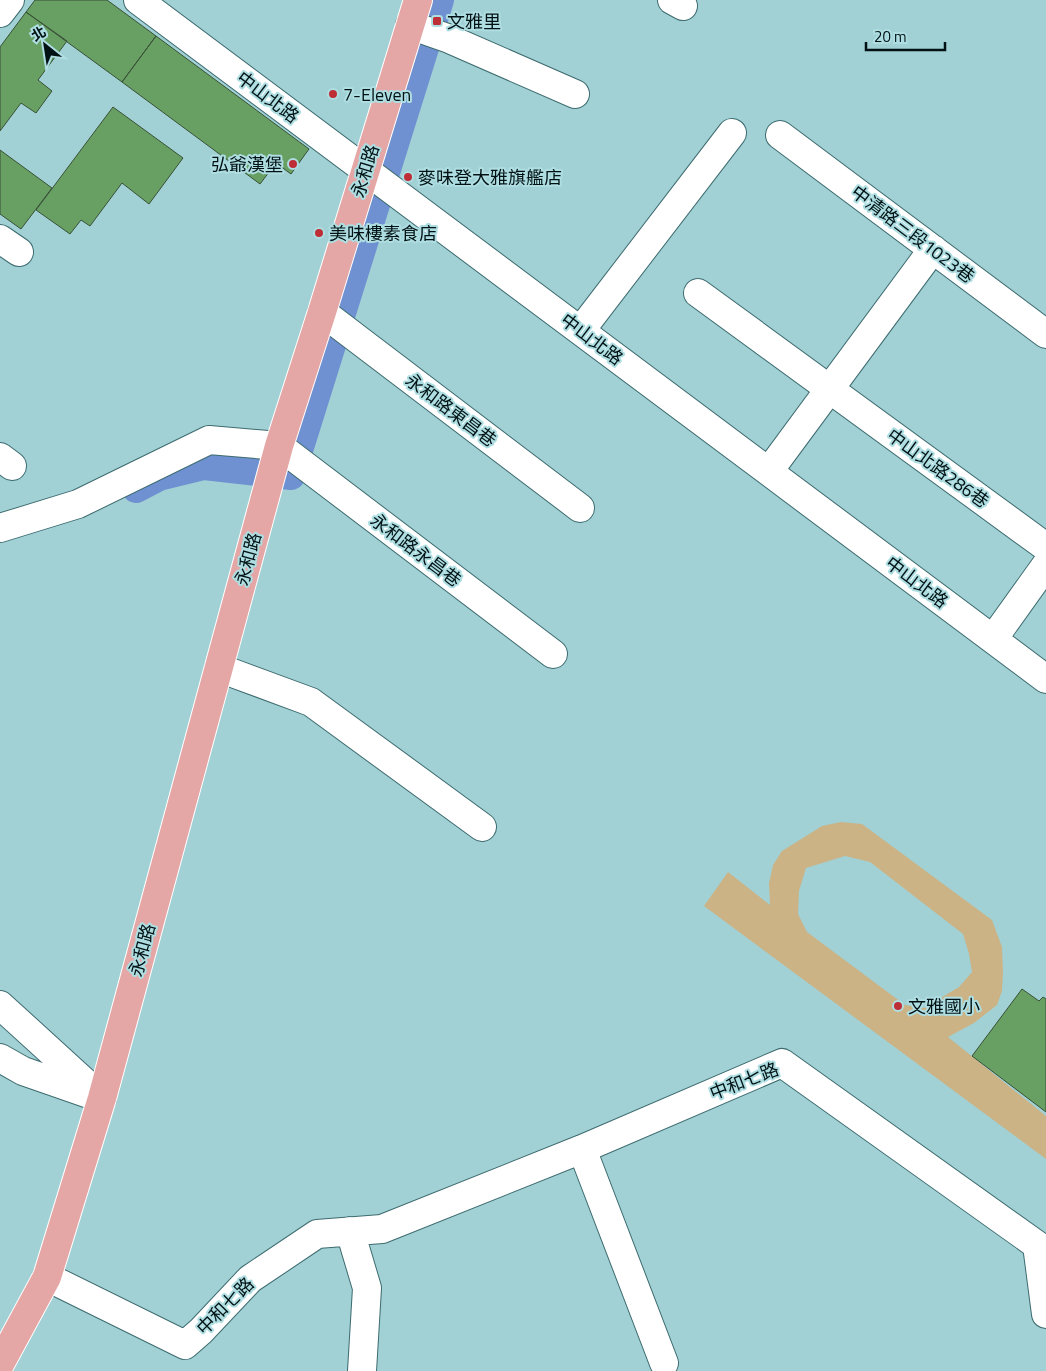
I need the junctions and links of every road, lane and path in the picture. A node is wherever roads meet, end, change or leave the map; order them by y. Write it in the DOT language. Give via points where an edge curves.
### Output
graph roads {
  1 [pos="10,0"];
  2 [pos="138,0"];
  3 [pos="0,13"];
  4 [pos="413,17"];
  5 [pos="574,94"];
  6 [pos="732,132"];
  7 [pos="780,135"];
  8 [pos="366,169"];
  9 [pos="933,249"];
  10 [pos="698,293"];
  11 [pos="323,313"];
  12 [pos="581,330"];
  13 [pos="1046,334"];
  14 [pos="830,389"];
  15 [pos="279,447"];
  16 [pos="769,471"];
  17 [pos="580,508"];
  18 [pos="0,528"];
  19 [pos="1046,547"];
  20 [pos="1046,565"];
  21 [pos="993,639"];
  22 [pos="554,654"];
  23 [pos="219,668"];
  24 [pos="1046,679"];
  25 [pos="482,827"];
  26 [pos="0,1005"];
  27 [pos="0,1058"];
  28 [pos="102,1098"];
  29 [pos="582,1149"];
  30 [pos="350,1231"];
  31 [pos="47,1277"];
  32 [pos="1046,1314"];
  33 [pos="664,1363"];
  34 [pos="0,1364"];
  35 [pos="362,1371"];
  1 -- 3 [label="street"];
  2 -- 8 [label="street, 中山北路"];
  4 -- 5 [label="street, 永和路" via="447,38"];
  4 -- 8 [label="main road, 永和路"];
  6 -- 12 [label="street"];
  7 -- 9 [label="street, 中清路三段1023巷"];
  8 -- 11 [label="main road, 永和路"];
  8 -- 12 [label="street, 中山北路"];
  9 -- 13 [label="street, 中清路三段1023巷"];
  9 -- 14 [label="street"];
  10 -- 14 [label="street, 中山北路286巷"];
  11 -- 15 [label="main road, 永和路"];
  11 -- 17 [label="street, 永和路東昌巷"];
  12 -- 16 [label="street, 中山北路"];
  14 -- 16 [label="street"];
  14 -- 19 [label="street, 中山北路286巷"];
  15 -- 18 [label="street" via="209,440 78,504"];
  15 -- 22 [label="street, 永和路永昌巷"];
  15 -- 23 [label="main road, 永和路"];
  16 -- 21 [label="street, 中山北路"];
  20 -- 21 [label="street"];
  21 -- 24 [label="street, 中山北路"];
  23 -- 25 [label="street" via="311,702"];
  23 -- 28 [label="main road, 永和路"];
  26 -- 28 [label="street"];
  27 -- 28 [label="street" via="23,1070"];
  28 -- 31 [label="main road, 永和路"];
  29 -- 30 [label="street, 中和七路" via="382,1229"];
  29 -- 32 [label="street, 中和七路" via="782,1063 1037,1245"];
  29 -- 33 [label="street"];
  30 -- 31 [label="street, 中和七路" via="317,1234 250,1278 185,1345"];
  30 -- 35 [label="street" via="367,1288"];
  31 -- 34 [label="main road, 永和路"];
}
